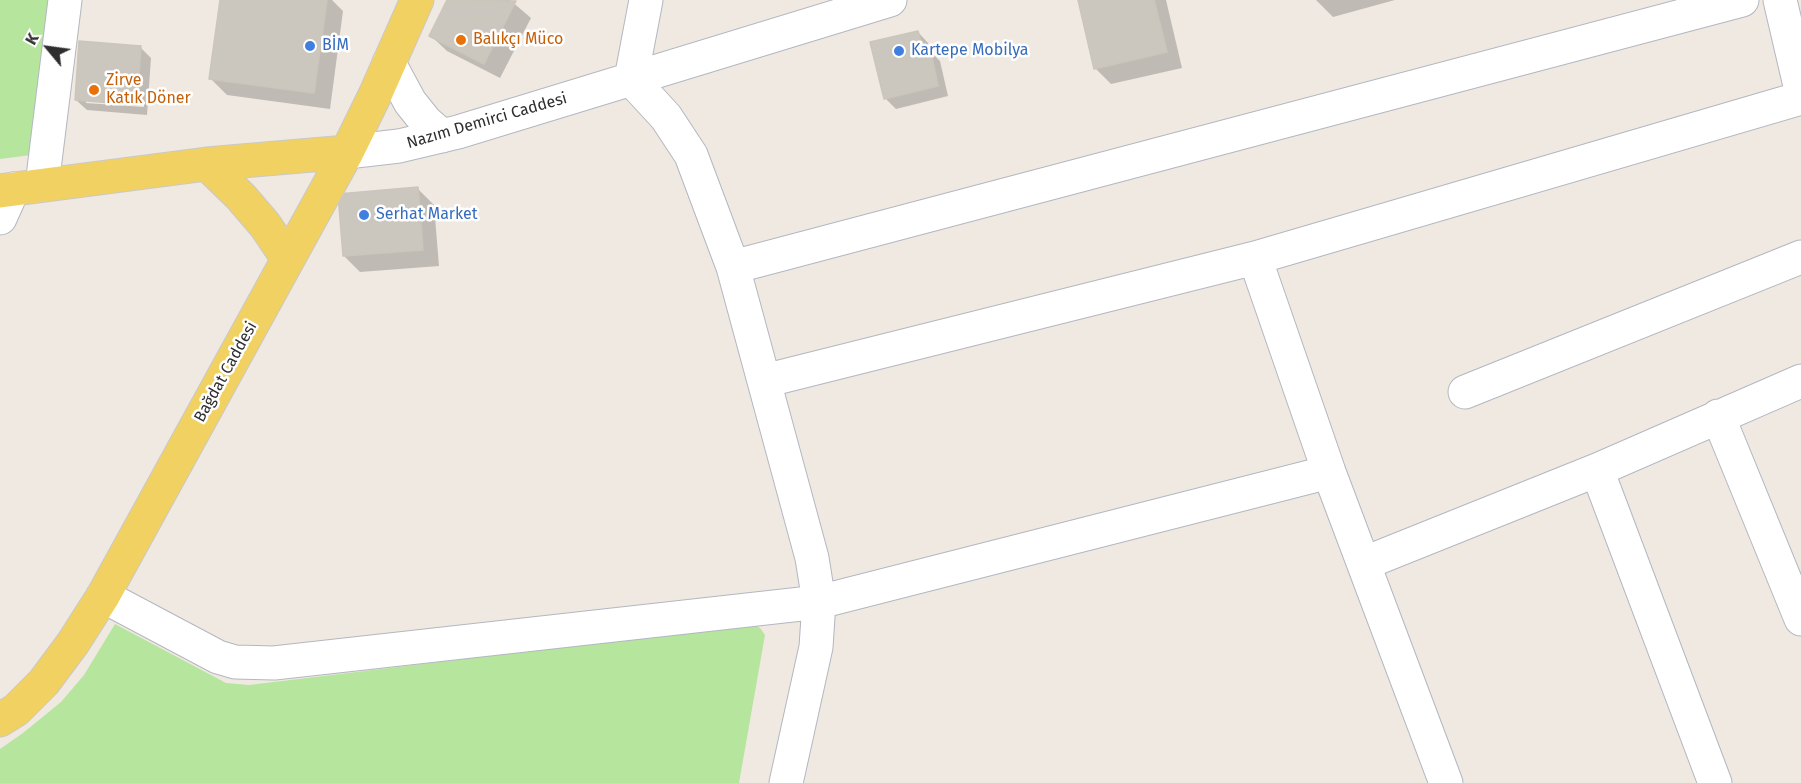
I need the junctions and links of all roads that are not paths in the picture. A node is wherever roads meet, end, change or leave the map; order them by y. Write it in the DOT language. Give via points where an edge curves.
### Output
graph roads {
  1 [pos="65,0"];
  2 [pos="417,0"];
  3 [pos="646,0"];
  4 [pos="890,0"];
  5 [pos="1742,0"];
  6 [pos="1780,0"];
  7 [pos="845,8"];
  8 [pos="389,63"];
  9 [pos="631,79"];
  10 [pos="1801,90"];
  11 [pos="1801,98"];
  12 [pos="442,136"];
  13 [pos="347,152"];
  14 [pos="207,164"];
  15 [pos="14,196"];
  16 [pos="1801,257"];
  17 [pos="1255,258"];
  18 [pos="288,259"];
  19 [pos="733,267"];
  20 [pos="764,381"];
  21 [pos="1801,381"];
  22 [pos="1465,392"];
  23 [pos="1718,416"];
  24 [pos="1597,470"];
  25 [pos="1329,472"];
  26 [pos="1365,563"];
  27 [pos="103,596"];
  28 [pos="819,602"];
  29 [pos="1801,619"];
  30 [pos="0,720"];
  31 [pos="786,783"];
  32 [pos="1446,783"];
  33 [pos="1715,783"];
  1 -- 15 [label="street"];
  2 -- 8 [label="main road, Bağdat Caddesi"];
  3 -- 9 [label="street"];
  4 -- 7 [label="street, Nazım Demirci Caddesi"];
  5 -- 19 [label="street"];
  6 -- 10 [label="street"];
  7 -- 9 [label="street, Nazım Demirci Caddesi"];
  8 -- 12 [label="street" via="410,102"];
  8 -- 13 [label="main road, Bağdat Caddesi"];
  9 -- 12 [label="street, Nazım Demirci Caddesi"];
  9 -- 19 [label="street" via="666,117 690,155"];
  11 -- 17 [label="street"];
  12 -- 13 [label="street, Nazım Demirci Caddesi"];
  13 -- 14 [label="main road, Nazım Demirci Caddesi"];
  13 -- 18 [label="main road, Bağdat Caddesi"];
  14 -- 15 [label="main road, Nazım Demirci Caddesi"];
  14 -- 18 [label="main road" via="265,225"];
  16 -- 22 [label="street"];
  17 -- 20 [label="street"];
  17 -- 25 [label="street"];
  18 -- 27 [label="main road, Bağdat Caddesi"];
  19 -- 20 [label="street"];
  20 -- 28 [label="street" via="812,558"];
  21 -- 23 [label="street"];
  23 -- 24 [label="street"];
  23 -- 29 [label="street"];
  24 -- 26 [label="street"];
  24 -- 33 [label="street"];
  25 -- 26 [label="street"];
  25 -- 28 [label="street"];
  26 -- 32 [label="street"];
  27 -- 28 [label="street" via="218,657 253,664"];
  27 -- 30 [label="main road, Bağdat Caddesi" via="44,682"];
  28 -- 31 [label="street" via="816,647"];
}
